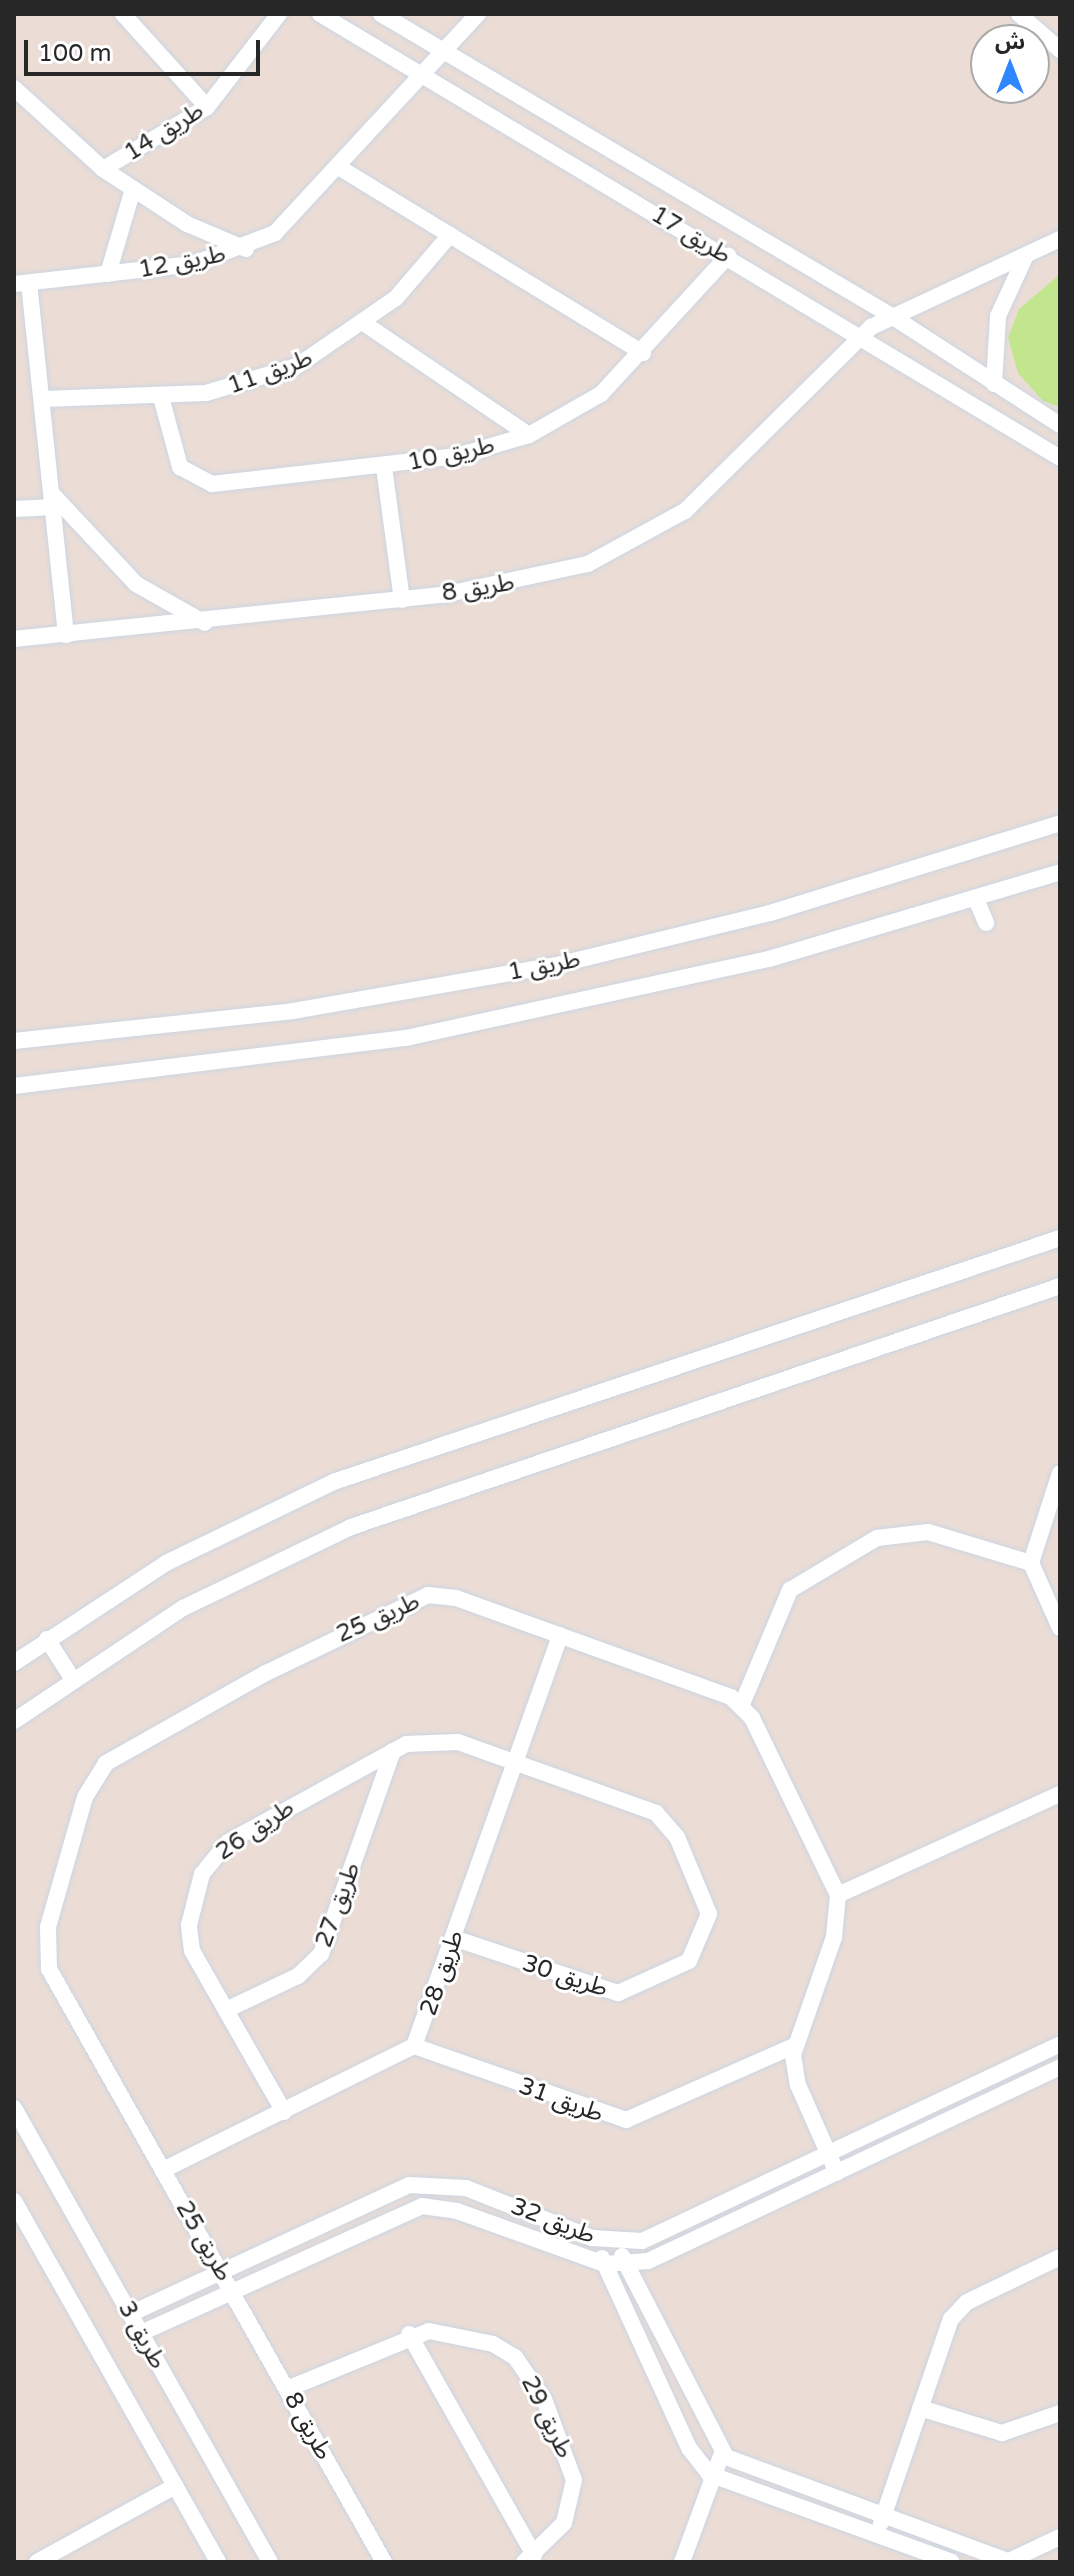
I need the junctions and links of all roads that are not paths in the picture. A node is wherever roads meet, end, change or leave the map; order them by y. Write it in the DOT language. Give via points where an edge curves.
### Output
graph roads {
  1 [pos="123,14"];
  2 [pos="279,14"];
  3 [pos="320,14"];
  4 [pos="381,14"];
  5 [pos="478,14"];
  6 [pos="1019,14"];
  7 [pos="1060,50"];
  8 [pos="443,53"];
  9 [pos="422,76"];
  10 [pos="14,88"];
  11 [pos="207,107"];
  12 [pos="340,168"];
  13 [pos="103,169"];
  14 [pos="133,189"];
  15 [pos="450,235"];
  16 [pos="1060,239"];
  17 [pos="246,249"];
  18 [pos="1026,255"];
  19 [pos="728,256"];
  20 [pos="108,274"];
  21 [pos="22,284"];
  22 [pos="890,315"];
  23 [pos="365,324"];
  24 [pos="855,338"];
  25 [pos="643,353"];
  26 [pos="994,384"];
  27 [pos="161,397"];
  28 [pos="43,399"];
  29 [pos="1060,425"];
  30 [pos="529,435"];
  31 [pos="1060,458"];
  32 [pos="384,467"];
  33 [pos="54,502"];
  34 [pos="14,509"];
  35 [pos="402,600"];
  36 [pos="207,624"];
  37 [pos="66,635"];
  38 [pos="14,639"];
  39 [pos="1060,823"];
  40 [pos="1060,872"];
  41 [pos="976,899"];
  42 [pos="986,923"];
  43 [pos="14,1041"];
  44 [pos="14,1086"];
  45 [pos="1060,1238"];
  46 [pos="1060,1286"];
  47 [pos="1060,1473"];
  48 [pos="1031,1563"];
  49 [pos="1060,1628"];
  50 [pos="560,1635"];
  51 [pos="47,1639"];
  52 [pos="14,1663"];
  53 [pos="72,1678"];
  54 [pos="742,1704"];
  55 [pos="14,1721"];
  56 [pos="393,1751"];
  57 [pos="516,1761"];
  58 [pos="1060,1794"];
  59 [pos="838,1895"];
  60 [pos="454,1938"];
  61 [pos="226,2010"];
  62 [pos="1060,2044"];
  63 [pos="414,2046"];
  64 [pos="794,2046"];
  65 [pos="1060,2067"];
  66 [pos="14,2108"];
  67 [pos="284,2112"];
  68 [pos="829,2154"];
  69 [pos="163,2170"];
  70 [pos="837,2173"];
  71 [pos="14,2201"];
  72 [pos="592,2238"];
  73 [pos="615,2243"];
  74 [pos="1059,2259"];
  75 [pos="604,2264"];
  76 [pos="626,2265"];
  77 [pos="221,2270"];
  78 [pos="233,2290"];
  79 [pos="130,2314"];
  80 [pos="141,2333"];
  81 [pos="409,2334"];
  82 [pos="287,2389"];
  83 [pos="920,2408"];
  84 [pos="1060,2413"];
  85 [pos="722,2453"];
  86 [pos="713,2477"];
  87 [pos="175,2486"];
  88 [pos="883,2516"];
  89 [pos="876,2536"];
  90 [pos="1060,2537"];
  91 [pos="68,2555"];
  92 [pos="529,2559"];
  93 [pos="37,2562"];
  94 [pos="218,2562"];
  95 [pos="270,2562"];
  96 [pos="384,2562"];
  97 [pos="682,2562"];
  98 [pos="952,2562"];
  99 [pos="1009,2562"];
  1 -- 11 [label="street"];
  2 -- 11 [label="street, طريق 14"];
  3 -- 9 [label="street, طريق 17"];
  4 -- 8 [label="street, طريق 17"];
  5 -- 8 [label="street, طريق 12"];
  6 -- 7 [label="street"];
  8 -- 9 [label="street, طريق 12"];
  8 -- 22 [label="street, طريق 17"];
  9 -- 12 [label="street, طريق 12"];
  9 -- 19 [label="street, طريق 17"];
  10 -- 13 [label="street"];
  11 -- 13 [label="street, طريق 14"];
  12 -- 15 [label="street"];
  12 -- 17 [label="street, طريق 12" via="301,212"];
  13 -- 14 [label="street"];
  14 -- 17 [label="street"];
  14 -- 20 [label="street"];
  15 -- 23 [label="street, طريق 11"];
  15 -- 25 [label="street"];
  16 -- 18 [label="street, طريق 8"];
  17 -- 20 [label="street, طريق 12"];
  18 -- 22 [label="street, طريق 8"];
  18 -- 26 [label="street" via="998,316"];
  19 -- 24 [label="street, طريق 17"];
  19 -- 25 [label="street, طريق 10"];
  20 -- 21 [label="street, طريق 12"];
  21 -- 28 [label="street"];
  22 -- 24 [label="street, طريق 8"];
  22 -- 26 [label="street, طريق 17"];
  23 -- 27 [label="street, طريق 11" via="268,378"];
  23 -- 30 [label="street"];
  24 -- 31 [label="street, طريق 17"];
  24 -- 35 [label="street, طريق 8" via="725,474 655,532 564,572"];
  25 -- 30 [label="street, طريق 10" via="601,394"];
  26 -- 29 [label="street, طريق 17"];
  27 -- 28 [label="street, طريق 11"];
  27 -- 32 [label="street, طريق 10" via="176,459 212,484"];
  28 -- 33 [label="street"];
  30 -- 32 [label="street, طريق 10"];
  32 -- 35 [label="street"];
  33 -- 34 [label="street"];
  33 -- 36 [label="street" via="136,584"];
  33 -- 37 [label="street"];
  35 -- 36 [label="street, طريق 8"];
  36 -- 37 [label="street, طريق 8"];
  37 -- 38 [label="street, طريق 8"];
  39 -- 43 [label="street, طريق 1" via="770,913 561,964 293,1011"];
  40 -- 41 [label="street, طريق 1"];
  41 -- 42 [label="street"];
  41 -- 44 [label="street, طريق 1" via="769,959 406,1038"];
  45 -- 51 [label="street" via="336,1481 189,1550"];
  46 -- 53 [label="street" via="373,1518 223,1586"];
  47 -- 48 [label="street"];
  48 -- 49 [label="street"];
  48 -- 54 [label="street" via="928,1532 877,1538 790,1590"];
  50 -- 54 [label="street, طريق 25"];
  50 -- 57 [label="street, طريق 28"];
  50 -- 69 [label="street, طريق 25" via="456,1598 414,1598 170,1725 97,1772 85,1797 46,1955"];
  51 -- 52 [label="street"];
  51 -- 53 [label="street"];
  53 -- 55 [label="street"];
  54 -- 59 [label="street"];
  56 -- 57 [label="street, طريق 26" via="446,1739"];
  56 -- 61 [label="street, طريق 27" via="315,1963"];
  56 -- 61 [label="street, طريق 26" via="228,1842 206,1864 190,1942"];
  57 -- 60 [label="street, طريق 28"];
  57 -- 60 [label="street, طريق 30" via="665,1819 707,1902 705,1937 675,1971 618,1993"];
  58 -- 59 [label="street"];
  59 -- 64 [label="street" via="834,1937"];
  60 -- 63 [label="street, طريق 28"];
  61 -- 67 [label="street, طريق 26"];
  62 -- 68 [label="street, طريق 32"];
  63 -- 64 [label="street, طريق 31" via="626,2120"];
  63 -- 67 [label="street, طريق 28"];
  64 -- 68 [label="street" via="798,2085"];
  65 -- 70 [label="street, طريق 32"];
  66 -- 79 [label="street, طريق 3"];
  67 -- 69 [label="street, طريق 28"];
  68 -- 70 [label="street"];
  68 -- 73 [label="street, طريق 32" via="658,2236"];
  69 -- 77 [label="street, طريق 25"];
  70 -- 76 [label="street, طريق 32" via="666,2254"];
  71 -- 87 [label="street, طريق 3"];
  72 -- 73 [label="street, طريق 32"];
  72 -- 75 [label="street"];
  72 -- 77 [label="street, طريق 32" via="466,2188 428,2183 372,2197"];
  73 -- 76 [label="street"];
  74 -- 83 [label="street" via="958,2310"];
  75 -- 76 [label="street, طريق 32"];
  75 -- 78 [label="street, طريق 32" via="457,2211 422,2206"];
  75 -- 86 [label="street" via="689,2448"];
  76 -- 85 [label="street"];
  77 -- 78 [label="street, طريق 25"];
  77 -- 79 [label="street, طريق 32"];
  78 -- 80 [label="street, طريق 32"];
  78 -- 82 [label="street, طريق 8"];
  79 -- 80 [label="street, طريق 3"];
  80 -- 95 [label="street, طريق 3"];
  81 -- 82 [label="street, طريق 29"];
  81 -- 92 [label="street"];
  81 -- 92 [label="street, طريق 29" via="449,2332 493,2344 532,2376 574,2480 569,2512"];
  82 -- 96 [label="street, طريق 8"];
  83 -- 84 [label="street" via="1002,2433"];
  83 -- 88 [label="street"];
  85 -- 86 [label="street"];
  85 -- 88 [label="street" via="740,2466"];
  86 -- 89 [label="street"];
  86 -- 97 [label="street"];
  87 -- 91 [label="street"];
  87 -- 94 [label="street, طريق 3"];
  88 -- 89 [label="street"];
  88 -- 99 [label="street"];
  89 -- 98 [label="street"];
  90 -- 99 [label="street"];
  91 -- 93 [label="street"];
}
